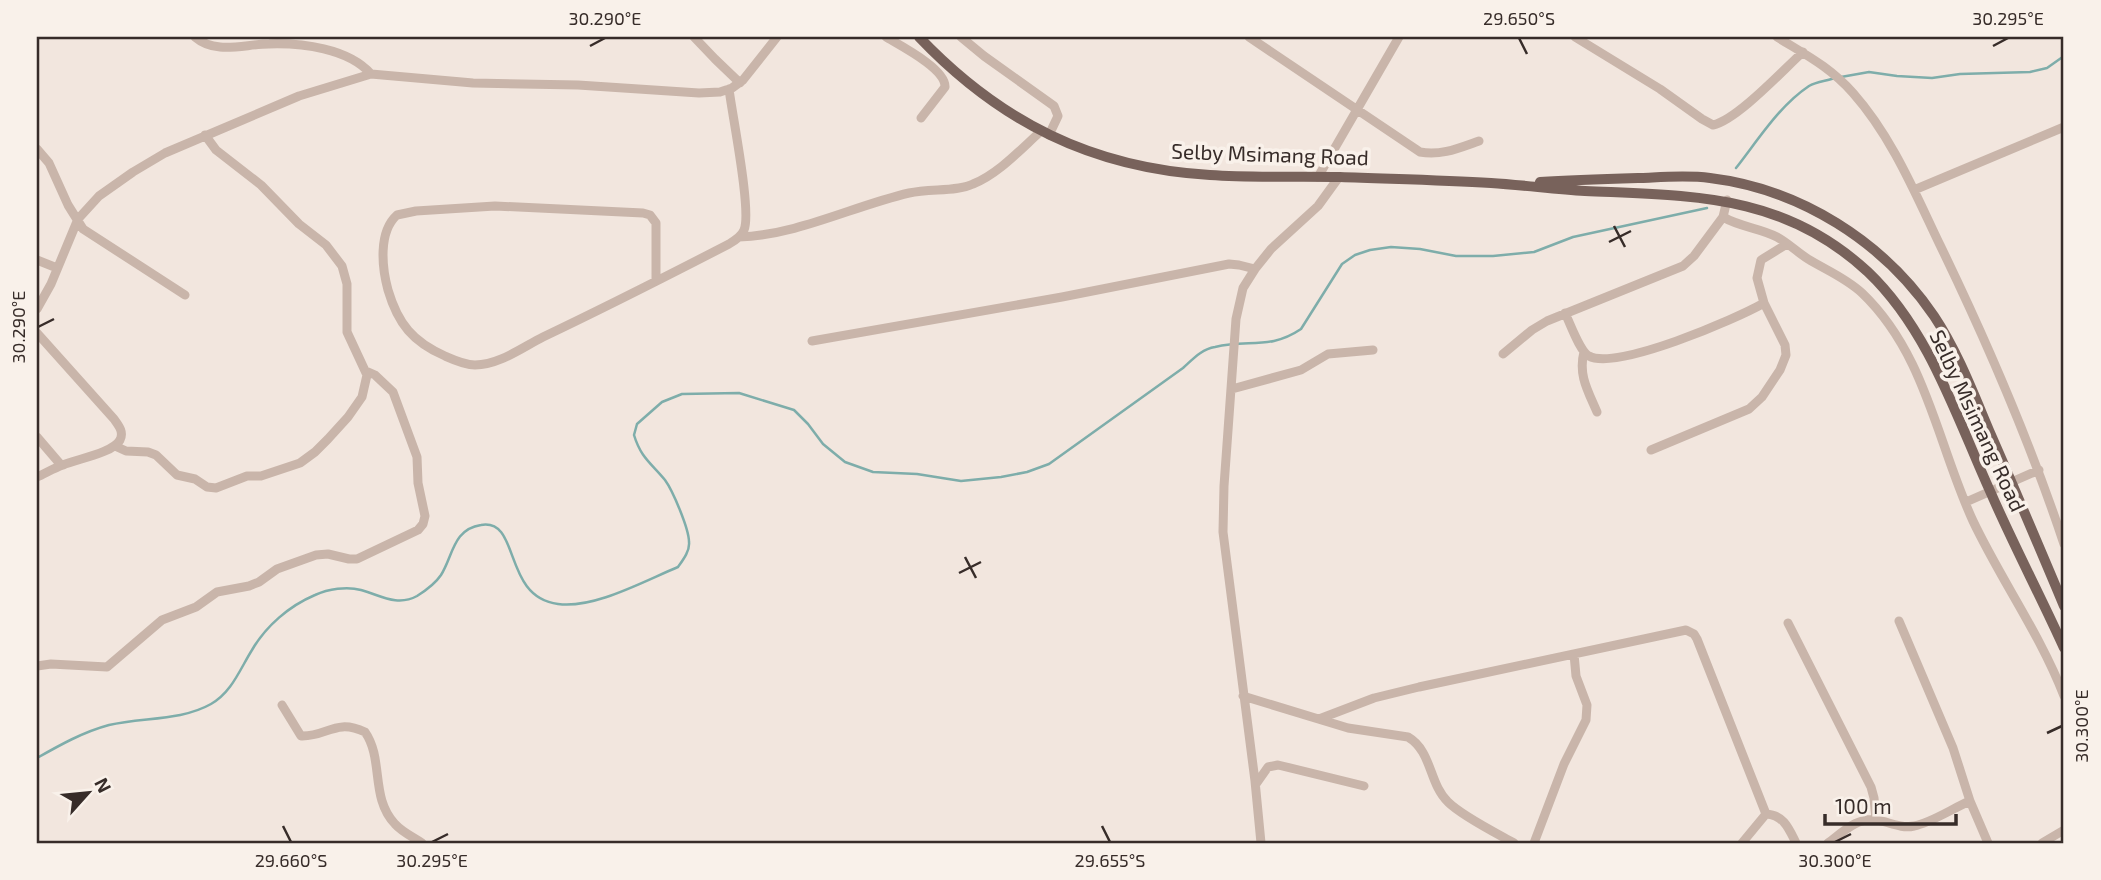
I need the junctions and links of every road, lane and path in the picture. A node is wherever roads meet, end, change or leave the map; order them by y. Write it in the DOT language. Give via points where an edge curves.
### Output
graph roads {
  1 [pos="195,37"];
  2 [pos="694,37"];
  3 [pos="777,37"];
  4 [pos="886,37"];
  5 [pos="919,37"];
  6 [pos="961,37"];
  7 [pos="1249,37"];
  8 [pos="1399,37"];
  9 [pos="1574,37"];
  10 [pos="1777,37"];
  11 [pos="1792,41"];
  12 [pos="907,51"];
  13 [pos="1803,51"];
  14 [pos="371,74"];
  15 [pos="740,83"];
  16 [pos="729,89"];
  17 [pos="1356,110"];
  18 [pos="921,118"];
  19 [pos="2064,127"];
  20 [pos="1045,134"];
  21 [pos="205,135"];
  22 [pos="1479,141"];
  23 [pos="37,149"];
  24 [pos="1318,177"];
  25 [pos="1339,177"];
  26 [pos="1492,183"];
  27 [pos="1914,190"];
  28 [pos="1727,201"];
  29 [pos="1723,217"];
  30 [pos="78,219"];
  31 [pos="739,237"];
  32 [pos="1787,244"];
  33 [pos="37,260"];
  34 [pos="57,268"];
  35 [pos="1255,269"];
  36 [pos="656,281"];
  37 [pos="185,295"];
  38 [pos="1764,303"];
  39 [pos="37,309"];
  40 [pos="1565,313"];
  41 [pos="37,333"];
  42 [pos="812,341"];
  43 [pos="1373,350"];
  44 [pos="1584,352"];
  45 [pos="1503,354"];
  46 [pos="366,371"];
  47 [pos="1232,389"];
  48 [pos="1597,412"];
  49 [pos="37,436"];
  50 [pos="115,446"];
  51 [pos="1651,450"];
  52 [pos="61,465"];
  53 [pos="2039,470"];
  54 [pos="37,477"];
  55 [pos="2013,482"];
  56 [pos="1990,492"];
  57 [pos="1966,502"];
  58 [pos="2064,544"];
  59 [pos="2064,606"];
  60 [pos="1899,621"];
  61 [pos="1788,623"];
  62 [pos="2064,648"];
  63 [pos="1574,654"];
  64 [pos="37,666"];
  65 [pos="1243,696"];
  66 [pos="2064,696"];
  67 [pos="282,705"];
  68 [pos="1320,719"];
  69 [pos="1256,784"];
  70 [pos="1364,786"];
  71 [pos="1970,801"];
  72 [pos="1766,814"];
  73 [pos="1876,819"];
  74 [pos="2064,830"];
  75 [pos="422,843"];
  76 [pos="1261,843"];
  77 [pos="1514,843"];
  78 [pos="1534,843"];
  79 [pos="1742,843"];
  80 [pos="1796,843"];
  81 [pos="1828,843"];
  82 [pos="1988,843"];
  83 [pos="2042,843"];
  1 -- 14 [label="street" via="223,48 275,44 316,48 358,61"];
  2 -- 15 [label="street"];
  3 -- 15 [label="street"];
  4 -- 12 [label="street"];
  5 -- 12 [label="street"];
  5 -- 20 [label="main road, Selby Msimang Road" via="958,75"];
  6 -- 20 [label="street" via="1054,106 1058,116"];
  7 -- 17 [label="street"];
  8 -- 17 [label="street"];
  9 -- 13 [label="street" via="1713,125 1727,120"];
  10 -- 11 [label="street"];
  11 -- 13 [label="street"];
  12 -- 18 [label="street" via="946,82"];
  13 -- 27 [label="street" via="1852,92 1878,125"];
  14 -- 16 [label="street" via="699,93"];
  14 -- 21 [label="street" via="299,96"];
  15 -- 16 [label="street"];
  16 -- 31 [label="street" via="745,202 746,224"];
  17 -- 22 [label="street" via="1420,152 1443,153"];
  17 -- 24 [label="street"];
  19 -- 27 [label="street"];
  20 -- 24 [label="main road, Selby Msimang Road" via="1145,167 1209,175"];
  20 -- 31 [label="street" via="966,187 911,192 775,233"];
  21 -- 30 [label="street" via="126,176"];
  21 -- 46 [label="street" via="326,245 342,266 348,335"];
  23 -- 30 [label="street" via="50,163"];
  24 -- 25 [label="main road, Selby Msimang Road"];
  25 -- 26 [label="main road, Selby Msimang Road"];
  25 -- 35 [label="street" via="1318,206"];
  26 -- 28 [label="main road, Selby Msimang Road"];
  26 -- 55 [label="main road, Selby Msimang Road" via="1710,178 1793,200 1835,221 1874,248 1935,317"];
  27 -- 53 [label="street"];
  28 -- 29 [label="street"];
  28 -- 56 [label="main road, Selby Msimang Road" via="1806,230 1848,256 1882,287 1918,337"];
  29 -- 32 [label="street"];
  29 -- 40 [label="street" via="1684,266"];
  30 -- 34 [label="street"];
  30 -- 37 [label="street" via="84,230"];
  31 -- 36 [label="street"];
  32 -- 38 [label="street" via="1766,256 1759,266 1757,278"];
  32 -- 57 [label="street" via="1853,285 1889,325 1923,385"];
  33 -- 34 [label="street"];
  34 -- 39 [label="street"];
  35 -- 42 [label="street" via="1229,264"];
  35 -- 47 [label="street" via="1243,288 1236,319"];
  36 -- 36 [label="street" via="504,357 466,364 419,342 403,325 387,286 384,239 397,215 416,211 495,206 627,210 650,215 656,223"];
  38 -- 44 [label="street" via="1629,356 1599,359"];
  38 -- 51 [label="street" via="1786,355 1762,397 1749,409"];
  40 -- 44 [label="street"];
  40 -- 45 [label="street" via="1532,330"];
  41 -- 50 [label="street" via="114,419 121,435"];
  43 -- 47 [label="street" via="1328,354 1301,370"];
  44 -- 48 [label="street" via="1582,379"];
  46 -- 50 [label="street" via="359,403 328,439 300,463 266,474 211,488 174,473 156,455"];
  46 -- 64 [label="street" via="393,392 417,457 425,516 418,530 357,559 316,555 277,569 250,586 217,592 196,607 162,620 107,667"];
  47 -- 65 [label="street" via="1223,532"];
  49 -- 52 [label="street"];
  50 -- 52 [label="street"];
  52 -- 54 [label="street"];
  53 -- 55 [label="street"];
  53 -- 58 [label="street"];
  55 -- 56 [label="street"];
  55 -- 59 [label="main road, Selby Msimang Road"];
  56 -- 57 [label="street"];
  56 -- 62 [label="main road, Selby Msimang Road"];
  57 -- 66 [label="street"];
  60 -- 71 [label="street" via="1953,748"];
  61 -- 73 [label="street" via="1871,787"];
  63 -- 68 [label="street" via="1374,698"];
  63 -- 72 [label="street" via="1681,630 1694,634"];
  63 -- 78 [label="street" via="1587,705 1586,720"];
  65 -- 68 [label="street"];
  65 -- 69 [label="street"];
  67 -- 75 [label="street" via="302,736 340,726 365,732 390,817"];
  68 -- 77 [label="street" via="1408,737 1421,748 1447,802"];
  69 -- 70 [label="street" via="1268,767 1278,765"];
  69 -- 76 [label="street"];
  71 -- 73 [label="street" via="1917,825"];
  71 -- 82 [label="street"];
  72 -- 79 [label="street"];
  72 -- 80 [label="street" via="1783,821"];
  73 -- 81 [label="street" via="1857,823"];
  74 -- 83 [label="street"];
}
